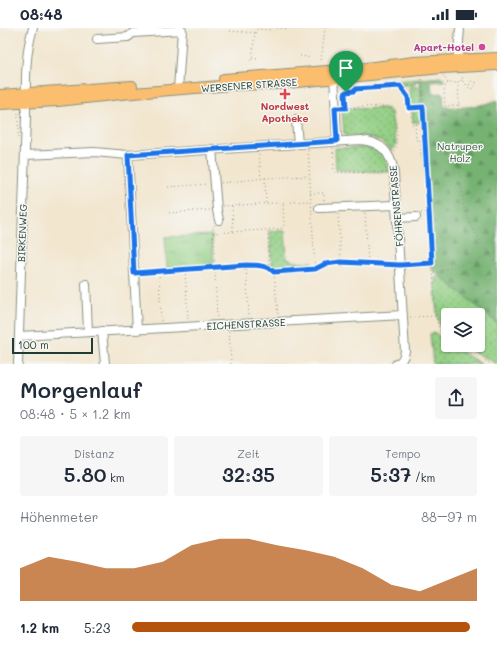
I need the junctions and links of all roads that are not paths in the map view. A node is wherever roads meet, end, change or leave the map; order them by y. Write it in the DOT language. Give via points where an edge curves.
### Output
graph roads {
  1 [pos="32,28"];
  2 [pos="460,28"];
  3 [pos="97,39"];
  4 [pos="497,58"];
  5 [pos="497,65"];
  6 [pos="459,67"];
  7 [pos="334,74"];
  8 [pos="178,86"];
  9 [pos="0,95"];
  10 [pos="26,98"];
  11 [pos="0,104"];
  12 [pos="296,120"];
  13 [pos="335,141"];
  14 [pos="298,144"];
  15 [pos="212,149"];
  16 [pos="25,155"];
  17 [pos="128,155"];
  18 [pos="396,205"];
  19 [pos="318,208"];
  20 [pos="416,217"];
  21 [pos="397,218"];
  22 [pos="219,220"];
  23 [pos="86,284"];
  24 [pos="403,316"];
  25 [pos="137,330"];
  26 [pos="88,332"];
  27 [pos="102,332"];
  28 [pos="19,336"];
  29 [pos="18,364"];
  30 [pos="104,364"];
  31 [pos="396,364"];
  1 -- 10 [label="street, BIRKENWEG" via="27,62"];
  2 -- 6 [label="street"];
  3 -- 8 [label="street" via="126,33 182,30"];
  4 -- 6 [label="main road, WERSENER STRASSE"];
  5 -- 6 [label="main road, WERSENER STRASSE"];
  6 -- 7 [label="main road, WERSENER STRASSE"];
  6 -- 7 [label="main road, WERSENER STRASSE" via="409,62"];
  7 -- 8 [label="main road, WERSENER STRASSE"];
  7 -- 13 [label="street"];
  8 -- 10 [label="main road, WERSENER STRASSE"];
  9 -- 10 [label="main road, WERSENER STRASSE"];
  10 -- 11 [label="main road, WERSENER STRASSE"];
  10 -- 16 [label="street, BIRKENWEG"];
  12 -- 14 [label="street"];
  13 -- 14 [label="street, FÖHRENSTRASSE"];
  13 -- 18 [label="street, FÖHRENSTRASSE" via="369,141 383,148 391,158"];
  14 -- 15 [label="street, FÖHRENSTRASSE"];
  15 -- 17 [label="street, FÖHRENSTRASSE"];
  15 -- 22 [label="street"];
  16 -- 17 [label="street, FÖHRENSTRASSE" via="94,152"];
  16 -- 28 [label="street, BIRKENWEG"];
  17 -- 25 [label="street"];
  18 -- 19 [label="street"];
  18 -- 21 [label="street, FÖHRENSTRASSE"];
  20 -- 21 [label="street"];
  21 -- 24 [label="street, FÖHRENSTRASSE"];
  23 -- 26 [label="street"];
  24 -- 25 [label="street, EICHENSTRASSE"];
  24 -- 31 [label="street, FÖHRENSTRASSE" via="405,351 401,362"];
  25 -- 27 [label="street, EICHENSTRASSE"];
  26 -- 27 [label="street, EICHENSTRASSE"];
  26 -- 28 [label="street, EICHENSTRASSE"];
  27 -- 30 [label="street"];
  28 -- 29 [label="street, BIRKENWEG"];
}
